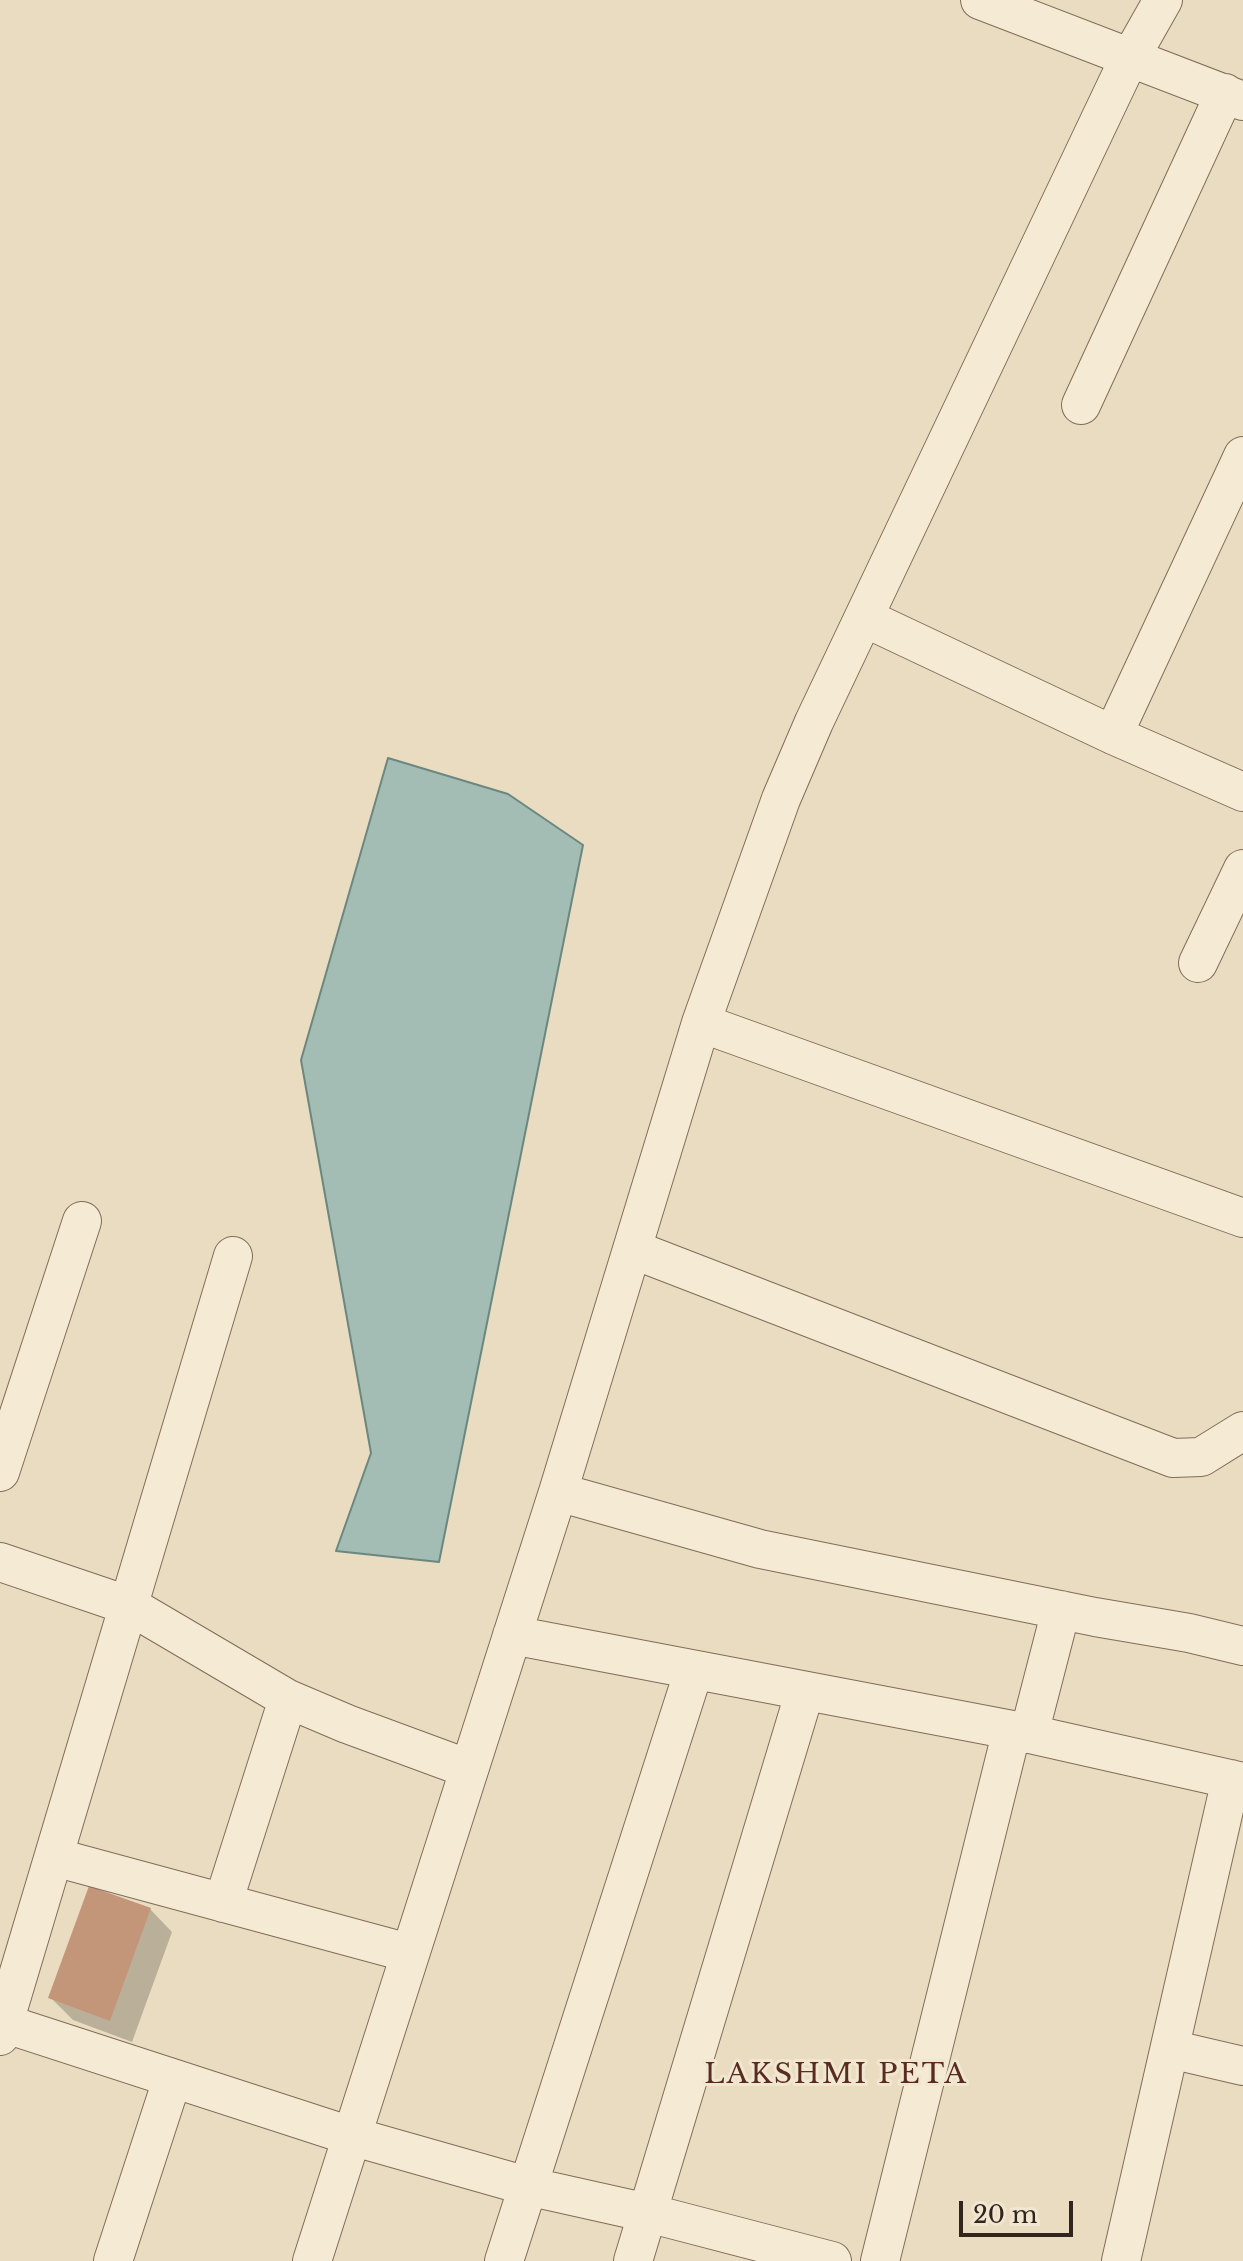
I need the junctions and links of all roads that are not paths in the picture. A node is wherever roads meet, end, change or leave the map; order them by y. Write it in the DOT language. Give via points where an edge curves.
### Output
graph roads {
  1 [pos="980,0"];
  2 [pos="1163,0"];
  3 [pos="1123,72"];
  4 [pos="1224,106"];
  5 [pos="1081,405"];
  6 [pos="1243,456"];
  7 [pos="865,618"];
  8 [pos="1113,735"];
  9 [pos="1243,792"];
  10 [pos="1243,869"];
  11 [pos="1198,963"];
  12 [pos="701,1023"];
  13 [pos="1243,1218"];
  14 [pos="82,1221"];
  15 [pos="632,1249"];
  16 [pos="233,1256"];
  17 [pos="1243,1431"];
  18 [pos="0,1472"];
  19 [pos="558,1492"];
  20 [pos="0,1562"];
  21 [pos="130,1606"];
  22 [pos="1061,1610"];
  23 [pos="512,1635"];
  24 [pos="1243,1646"];
  25 [pos="694,1670"];
  26 [pos="805,1691"];
  27 [pos="288,1699"];
  28 [pos="1020,1732"];
  29 [pos="469,1769"];
  30 [pos="1237,1781"];
  31 [pos="54,1857"];
  32 [pos="223,1903"];
  33 [pos="409,1953"];
  34 [pos="1,2027"];
  35 [pos="1170,2049"];
  36 [pos="1243,2066"];
  37 [pos="172,2080"];
  38 [pos="351,2136"];
  39 [pos="527,2186"];
  40 [pos="648,2213"];
  41 [pos="113,2261"];
  42 [pos="312,2261"];
  43 [pos="504,2261"];
  44 [pos="633,2261"];
  45 [pos="832,2261"];
  46 [pos="880,2261"];
  47 [pos="1121,2261"];
  1 -- 3 [label="street"];
  2 -- 3 [label="street"];
  3 -- 4 [label="street"];
  3 -- 7 [label="street"];
  4 -- 5 [label="street"];
  6 -- 8 [label="street"];
  7 -- 8 [label="street"];
  7 -- 12 [label="street" via="776,814"];
  8 -- 9 [label="street"];
  10 -- 11 [label="street"];
  12 -- 13 [label="street"];
  12 -- 15 [label="street"];
  14 -- 18 [label="street"];
  15 -- 17 [label="street" via="1173,1458 1201,1457"];
  15 -- 19 [label="street"];
  16 -- 21 [label="street"];
  19 -- 22 [label="street" via="760,1549"];
  19 -- 23 [label="street"];
  20 -- 21 [label="street"];
  21 -- 27 [label="street"];
  21 -- 31 [label="street"];
  22 -- 24 [label="street"];
  22 -- 28 [label="street"];
  23 -- 25 [label="street"];
  23 -- 29 [label="street"];
  25 -- 26 [label="street"];
  25 -- 39 [label="street"];
  26 -- 28 [label="street"];
  26 -- 40 [label="street"];
  27 -- 29 [label="street"];
  27 -- 32 [label="street"];
  28 -- 30 [label="street"];
  28 -- 46 [label="street"];
  29 -- 33 [label="street"];
  30 -- 35 [label="street"];
  31 -- 32 [label="street"];
  31 -- 34 [label="street"];
  32 -- 33 [label="street"];
  33 -- 38 [label="street"];
  34 -- 37 [label="street"];
  35 -- 36 [label="street"];
  35 -- 47 [label="street"];
  37 -- 38 [label="street"];
  37 -- 41 [label="street"];
  38 -- 39 [label="street"];
  38 -- 42 [label="street"];
  39 -- 40 [label="street"];
  39 -- 43 [label="street"];
  40 -- 44 [label="street"];
  40 -- 45 [label="street"];
}
